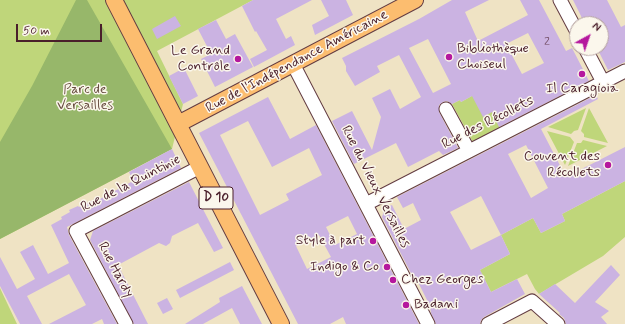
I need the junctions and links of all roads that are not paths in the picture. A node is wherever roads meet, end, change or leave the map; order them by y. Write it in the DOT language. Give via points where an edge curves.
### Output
graph roads {
  1 [pos="114,0"];
  2 [pos="415,0"];
  3 [pos="560,0"];
  4 [pos="569,17"];
  5 [pos="589,56"];
  6 [pos="293,64"];
  7 [pos="625,71"];
  8 [pos="604,82"];
  9 [pos="446,109"];
  10 [pos="178,124"];
  11 [pos="469,151"];
  12 [pos="200,167"];
  13 [pos="366,204"];
  14 [pos="76,231"];
  15 [pos="126,324"];
  16 [pos="281,324"];
  17 [pos="428,324"];
  18 [pos="488,324"];
  19 [pos="558,324"];
  1 -- 10 [label="main road, D 10"];
  2 -- 6 [label="main road, Rue de l'Indépendance Américaine"];
  3 -- 4 [label="street"];
  5 -- 8 [label="street"];
  6 -- 10 [label="main road, Rue de l'Indépendance Américaine"];
  6 -- 13 [label="street, Rue du Vieux Versailles"];
  7 -- 8 [label="street, Rue des Récollets"];
  8 -- 11 [label="street, Rue des Récollets"];
  9 -- 11 [label="street"];
  10 -- 12 [label="main road, D 10"];
  11 -- 13 [label="street, Rue des Récollets"];
  12 -- 14 [label="street, Rue de la Quintinie"];
  12 -- 16 [label="main road, D 10"];
  13 -- 17 [label="street, Rue du Vieux Versailles"];
  14 -- 15 [label="street, Rue Hardy"];
  18 -- 19 [label="street" via="532,301"];
}
